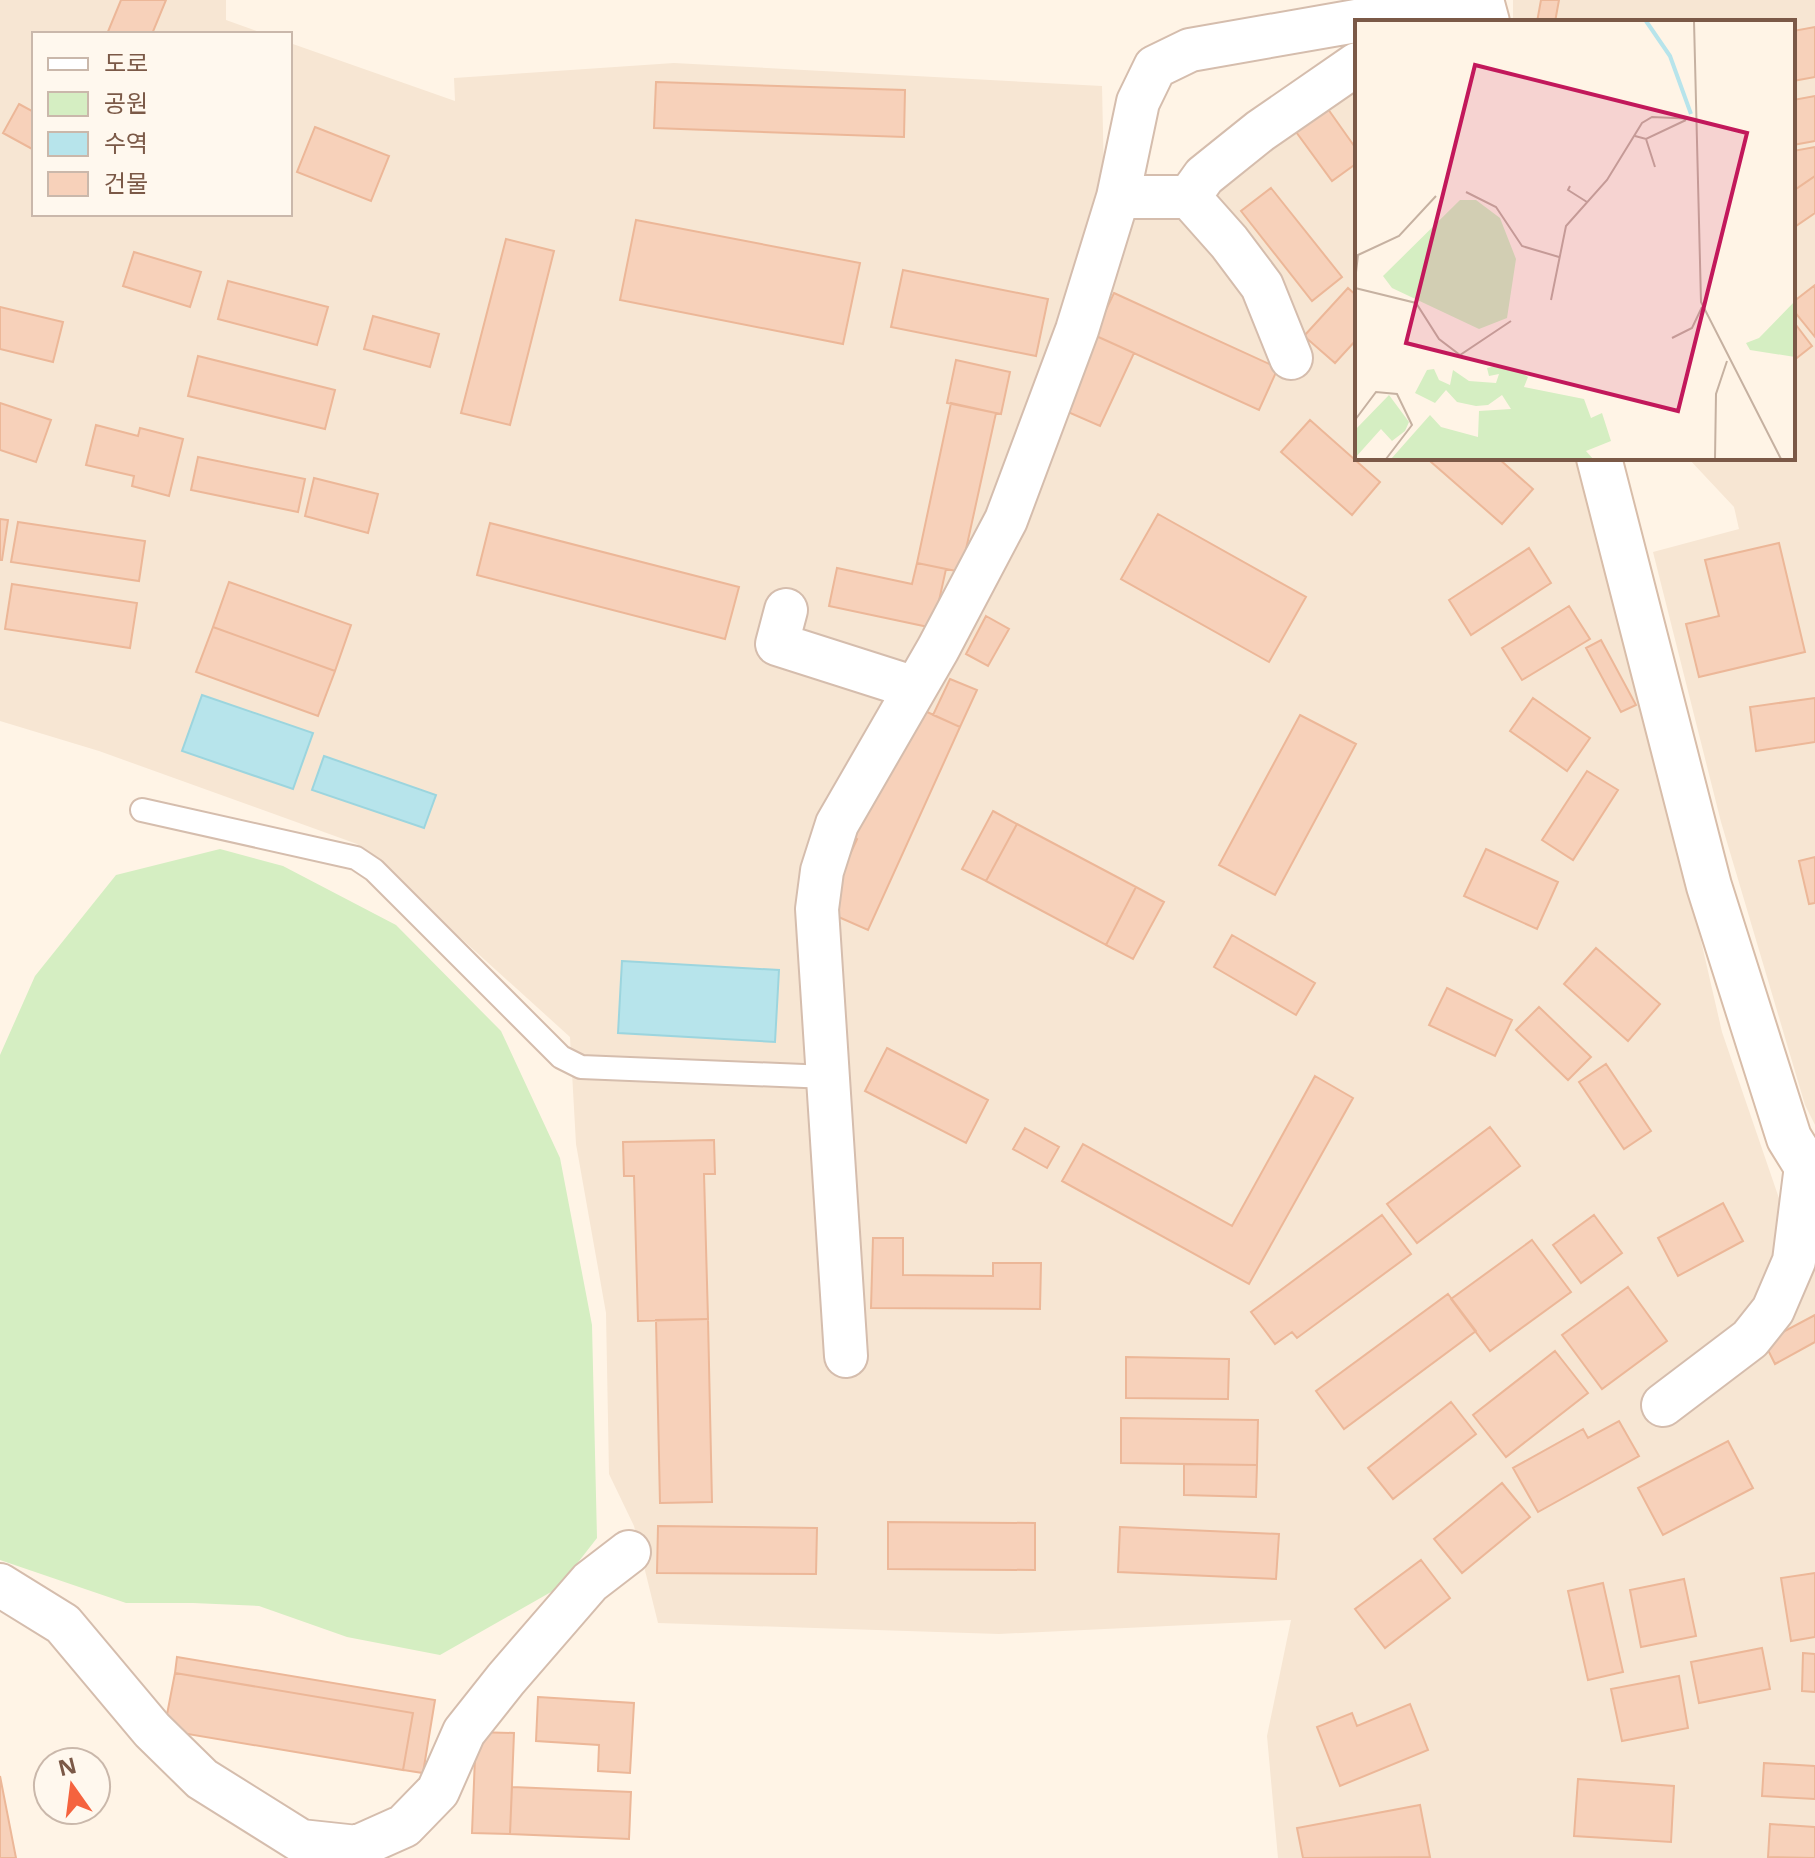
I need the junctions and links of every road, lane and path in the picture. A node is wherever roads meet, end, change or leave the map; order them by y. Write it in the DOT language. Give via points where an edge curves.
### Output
graph roads {
  1 [pos="1456,0"];
  2 [pos="1481,0"];
  3 [pos="1407,16"];
  4 [pos="1381,20"];
  5 [pos="1486,20"];
  6 [pos="1355,24"];
  7 [pos="1355,65"];
  8 [pos="1118,197"];
  9 [pos="1189,197"];
  10 [pos="1291,358"];
  11 [pos="1600,460"];
  12 [pos="786,610"];
  13 [pos="915,688"];
  14 [pos="142,810"];
  15 [pos="828,1077"];
  16 [pos="1811,1173"];
  17 [pos="846,1356"];
  18 [pos="1663,1405"];
  19 [pos="629,1552"];
  20 [pos="0,1585"];
  1 -- 3 [label="street"];
  2 -- 5 [label="street"];
  3 -- 4 [label="street"];
  6 -- 8 [label="street" via="1190,50 1155,67 1138,102"];
  7 -- 9 [label="street" via="1249,140 1204,176"];
  8 -- 9 [label="street"];
  8 -- 13 [label="street" via="1077,330 1006,520"];
  9 -- 10 [label="street" via="1262,286"];
  11 -- 16 [label="street" via="1709,886 1789,1138"];
  12 -- 13 [label="street" via="777,644"];
  13 -- 15 [label="street" via="837,824 822,871 817,909"];
  14 -- 15 [label="lane" via="356,858 561,1057 581,1067"];
  15 -- 17 [label="street"];
  16 -- 18 [label="street" via="1794,1261 1773,1310 1750,1339"];
  19 -- 20 [label="street" via="590,1582 480,1711 464,1732 438,1791 404,1826 357,1847 301,1841 202,1779 152,1730 63,1624"];
}
